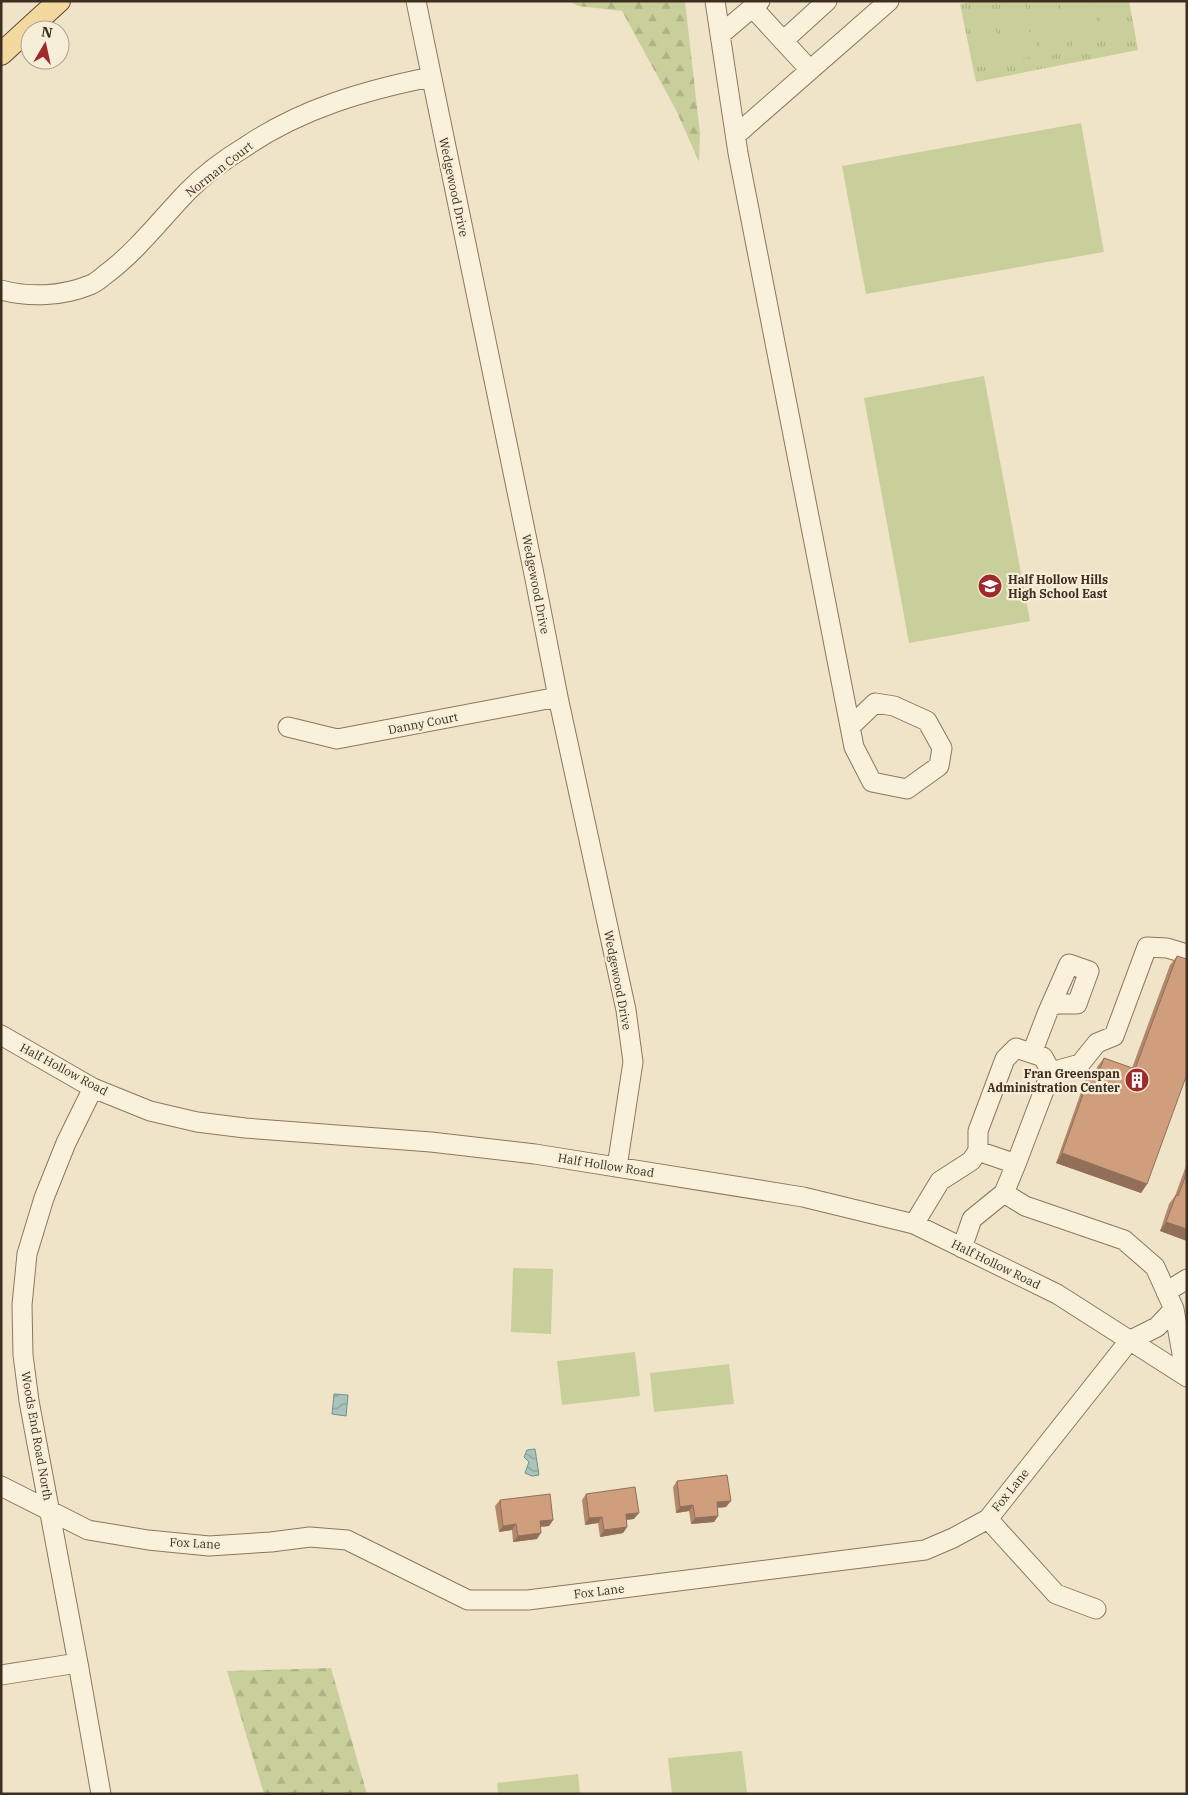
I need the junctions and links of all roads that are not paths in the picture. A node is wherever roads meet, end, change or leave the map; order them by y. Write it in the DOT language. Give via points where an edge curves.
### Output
graph roads {
  1 [pos="59,1"];
  2 [pos="416,1"];
  3 [pos="715,1"];
  4 [pos="827,1"];
  5 [pos="889,1"];
  6 [pos="756,4"];
  7 [pos="720,35"];
  8 [pos="784,41"];
  9 [pos="1,54"];
  10 [pos="810,70"];
  11 [pos="431,77"];
  12 [pos="736,135"];
  13 [pos="1,290"];
  14 [pos="558,697"];
  15 [pos="288,727"];
  16 [pos="850,727"];
  17 [pos="1187,954"];
  18 [pos="1050,1007"];
  19 [pos="1,1035"];
  20 [pos="1032,1053"];
  21 [pos="1051,1072"];
  22 [pos="94,1088"];
  23 [pos="978,1151"];
  24 [pos="1016,1164"];
  25 [pos="617,1167"];
  26 [pos="1004,1193"];
  27 [pos="914,1224"];
  28 [pos="962,1248"];
  29 [pos="1187,1278"];
  30 [pos="1170,1301"];
  31 [pos="1129,1341"];
  32 [pos="1186,1376"];
  33 [pos="1,1486"];
  34 [pos="50,1512"];
  35 [pos="988,1519"];
  36 [pos="1096,1608"];
  37 [pos="78,1663"];
  38 [pos="1,1675"];
  39 [pos="100,1794"];
  1 -- 9 [label="main road"];
  2 -- 11 [label="street, Wedgewood Drive"];
  3 -- 7 [label="street"];
  4 -- 8 [label="street"];
  5 -- 10 [label="street"];
  6 -- 7 [label="street"];
  6 -- 8 [label="street"];
  7 -- 12 [label="street"];
  8 -- 10 [label="street"];
  10 -- 12 [label="street"];
  11 -- 13 [label="street, Norman Court" via="351,97 290,122 245,146 190,189 123,262 92,285 55,294 18,295"];
  11 -- 14 [label="street, Wedgewood Drive"];
  12 -- 16 [label="street"];
  14 -- 15 [label="street, Danny Court" via="338,739"];
  14 -- 25 [label="street, Wedgewood Drive" via="626,1010 633,1062"];
  16 -- 16 [label="street" via="854,747 872,782 907,790 940,766 942,748 927,721 894,706 875,702"];
  17 -- 21 [label="street" via="1168,948 1146,947 1114,1036 1096,1043 1080,1064"];
  18 -- 20 [label="street"];
  19 -- 22 [label="street, Half Hollow Road"];
  20 -- 21 [label="street" via="1043,1057"];
  20 -- 23 [label="street" via="1016,1048 1006,1059 978,1132"];
  21 -- 24 [label="street"];
  22 -- 25 [label="street, Half Hollow Road" via="150,1111 197,1122 432,1142"];
  22 -- 34 [label="street, Woods End Road North" via="66,1143 44,1198 27,1254 22,1356"];
  23 -- 24 [label="street"];
  23 -- 27 [label="street" via="971,1161 940,1181"];
  24 -- 26 [label="street"];
  25 -- 27 [label="street, Half Hollow Road" via="803,1197"];
  26 -- 28 [label="street" via="972,1219"];
  26 -- 30 [label="street" via="1025,1206 1124,1240 1155,1267"];
  27 -- 28 [label="street, Half Hollow Road"];
  28 -- 31 [label="street, Half Hollow Road" via="1057,1294"];
  29 -- 30 [label="street"];
  30 -- 31 [label="street" via="1157,1327"];
  30 -- 32 [label="street"];
  31 -- 32 [label="street, Half Hollow Road"];
  31 -- 35 [label="street, Fox Lane"];
  33 -- 34 [label="street, Fox Lane"];
  34 -- 35 [label="street, Fox Lane" via="88,1530 209,1546 310,1537 347,1540 468,1600 528,1600 925,1550"];
  34 -- 37 [label="street, Woods End Road North"];
  35 -- 36 [label="street" via="1056,1594"];
  37 -- 38 [label="street"];
  37 -- 39 [label="street, Woods End Road North"];
}
